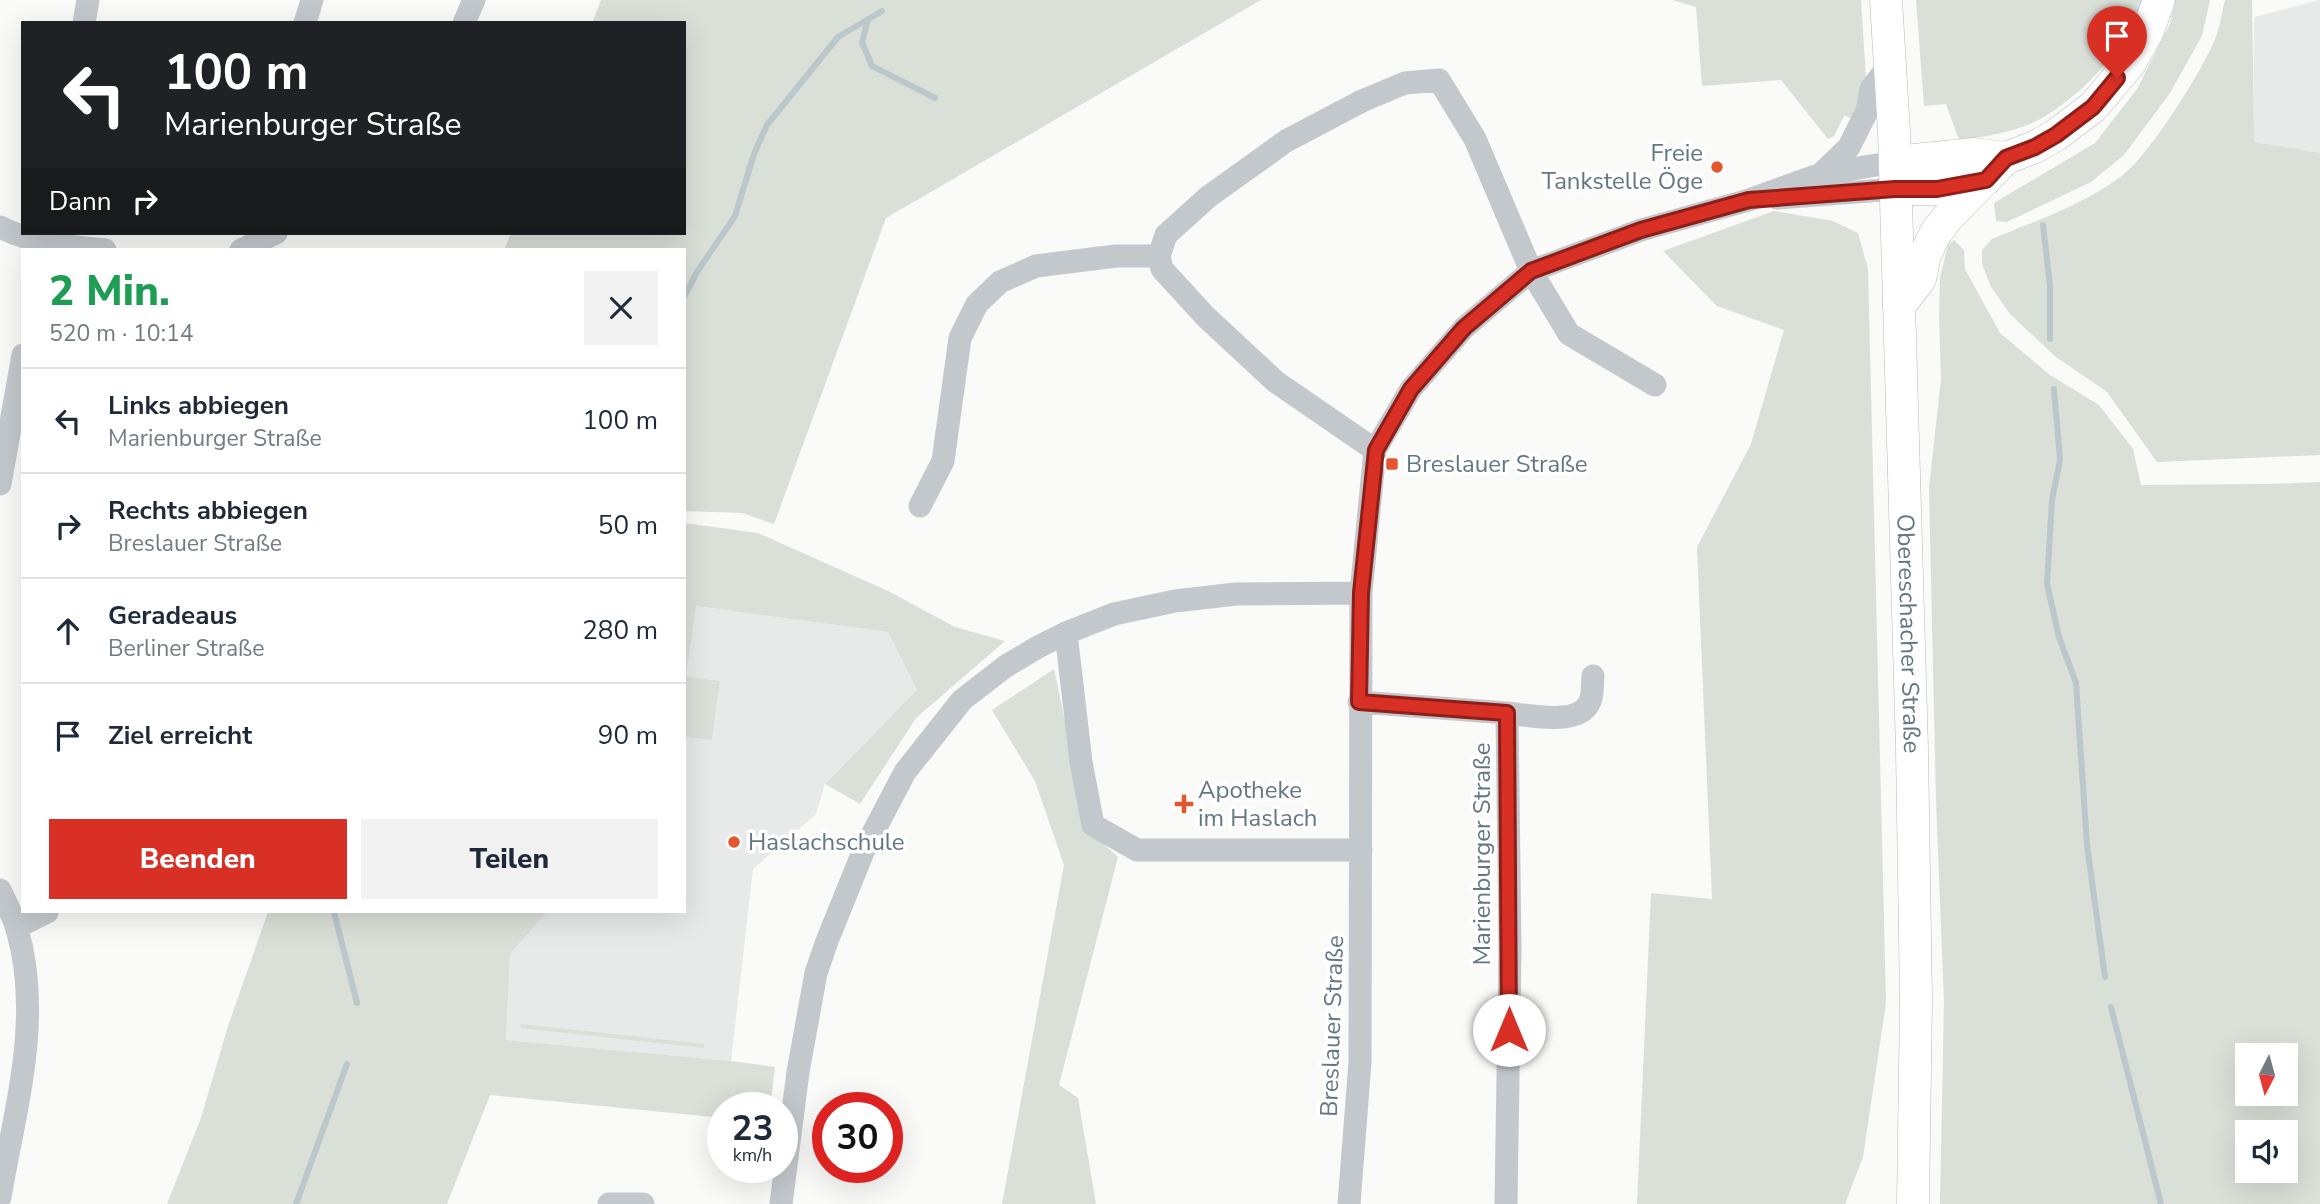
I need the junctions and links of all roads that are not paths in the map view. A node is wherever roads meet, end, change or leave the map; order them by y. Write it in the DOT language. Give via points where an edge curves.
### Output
graph roads {
  1 [pos="88,0"];
  2 [pos="312,0"];
  3 [pos="474,0"];
  4 [pos="1885,0"];
  5 [pos="2159,0"];
  6 [pos="84,21"];
  7 [pos="305,21"];
  8 [pos="465,21"];
  9 [pos="1890,64"];
  10 [pos="1996,169"];
  11 [pos="1821,174"];
  12 [pos="1895,175"];
  13 [pos="1749,200"];
  14 [pos="0,227"];
  15 [pos="272,235"];
  16 [pos="43,242"];
  17 [pos="90,248"];
  18 [pos="245,248"];
  19 [pos="1159,256"];
  20 [pos="1531,271"];
  21 [pos="1899,306"];
  22 [pos="21,366"];
  23 [pos="1655,385"];
  24 [pos="1376,450"];
  25 [pos="0,484"];
  26 [pos="920,506"];
  27 [pos="1361,593"];
  28 [pos="1066,632"];
  29 [pos="1593,676"];
  30 [pos="1359,702"];
  31 [pos="1507,713"];
  32 [pos="1361,850"];
  33 [pos="0,890"];
  34 [pos="45,913"];
  35 [pos="17,927"];
  36 [pos="0,1197"];
  37 [pos="609,1204"];
  38 [pos="643,1204"];
  39 [pos="780,1204"];
  40 [pos="1349,1204"];
  41 [pos="1506,1204"];
  42 [pos="1913,1204"];
  1 -- 6 [label="street"];
  2 -- 7 [label="street"];
  3 -- 8 [label="street"];
  4 -- 9 [label="main road, Obereschacher Straße"];
  5 -- 10 [label="main road" via="2130,63 2093,107 2056,135"];
  9 -- 11 [label="street" via="1871,89 1867,111 1849,146"];
  9 -- 12 [label="main road, Obereschacher Straße"];
  10 -- 12 [label="main road" via="1974,153"];
  10 -- 21 [label="main road" via="1935,234 1920,279"];
  11 -- 12 [label="street, Breslauer Straße"];
  11 -- 13 [label="street, Breslauer Straße"];
  12 -- 13 [label="street, Breslauer Straße"];
  12 -- 21 [label="main road, Obereschacher Straße"];
  13 -- 20 [label="street, Breslauer Straße" via="1641,230"];
  14 -- 16 [label="street"];
  15 -- 18 [label="street"];
  16 -- 17 [label="street"];
  19 -- 20 [label="street" via="1166,235 1208,197 1286,141 1405,83 1439,80 1475,139"];
  19 -- 24 [label="street" via="1162,269 1206,317 1276,382"];
  19 -- 26 [label="street" via="1036,266 1000,282 977,304 960,338 943,461"];
  20 -- 23 [label="street" via="1569,334"];
  20 -- 24 [label="street, Breslauer Straße" via="1464,328 1411,389"];
  21 -- 42 [label="main road, Obereschacher Straße" via="1916,1000"];
  22 -- 25 [label="street"];
  24 -- 27 [label="street, Breslauer Straße"];
  27 -- 28 [label="street" via="1236,594 1175,601 1114,614"];
  27 -- 30 [label="street, Breslauer Straße"];
  28 -- 32 [label="street" via="1093,825 1137,850"];
  28 -- 39 [label="street" via="1006,666 962,700 905,772 863,852 816,974"];
  29 -- 31 [label="street, Marienburger Straße" via="1591,700 1582,713 1567,718"];
  30 -- 31 [label="street, Marienburger Straße"];
  30 -- 32 [label="street, Breslauer Straße"];
  31 -- 41 [label="street, Marienburger Straße"];
  32 -- 40 [label="street, Breslauer Straße" via="1360,1062"];
  33 -- 35 [label="street"];
  34 -- 35 [label="street"];
  35 -- 36 [label="street" via="29,1009 27,1041"];
  37 -- 38 [label="street"];
}
